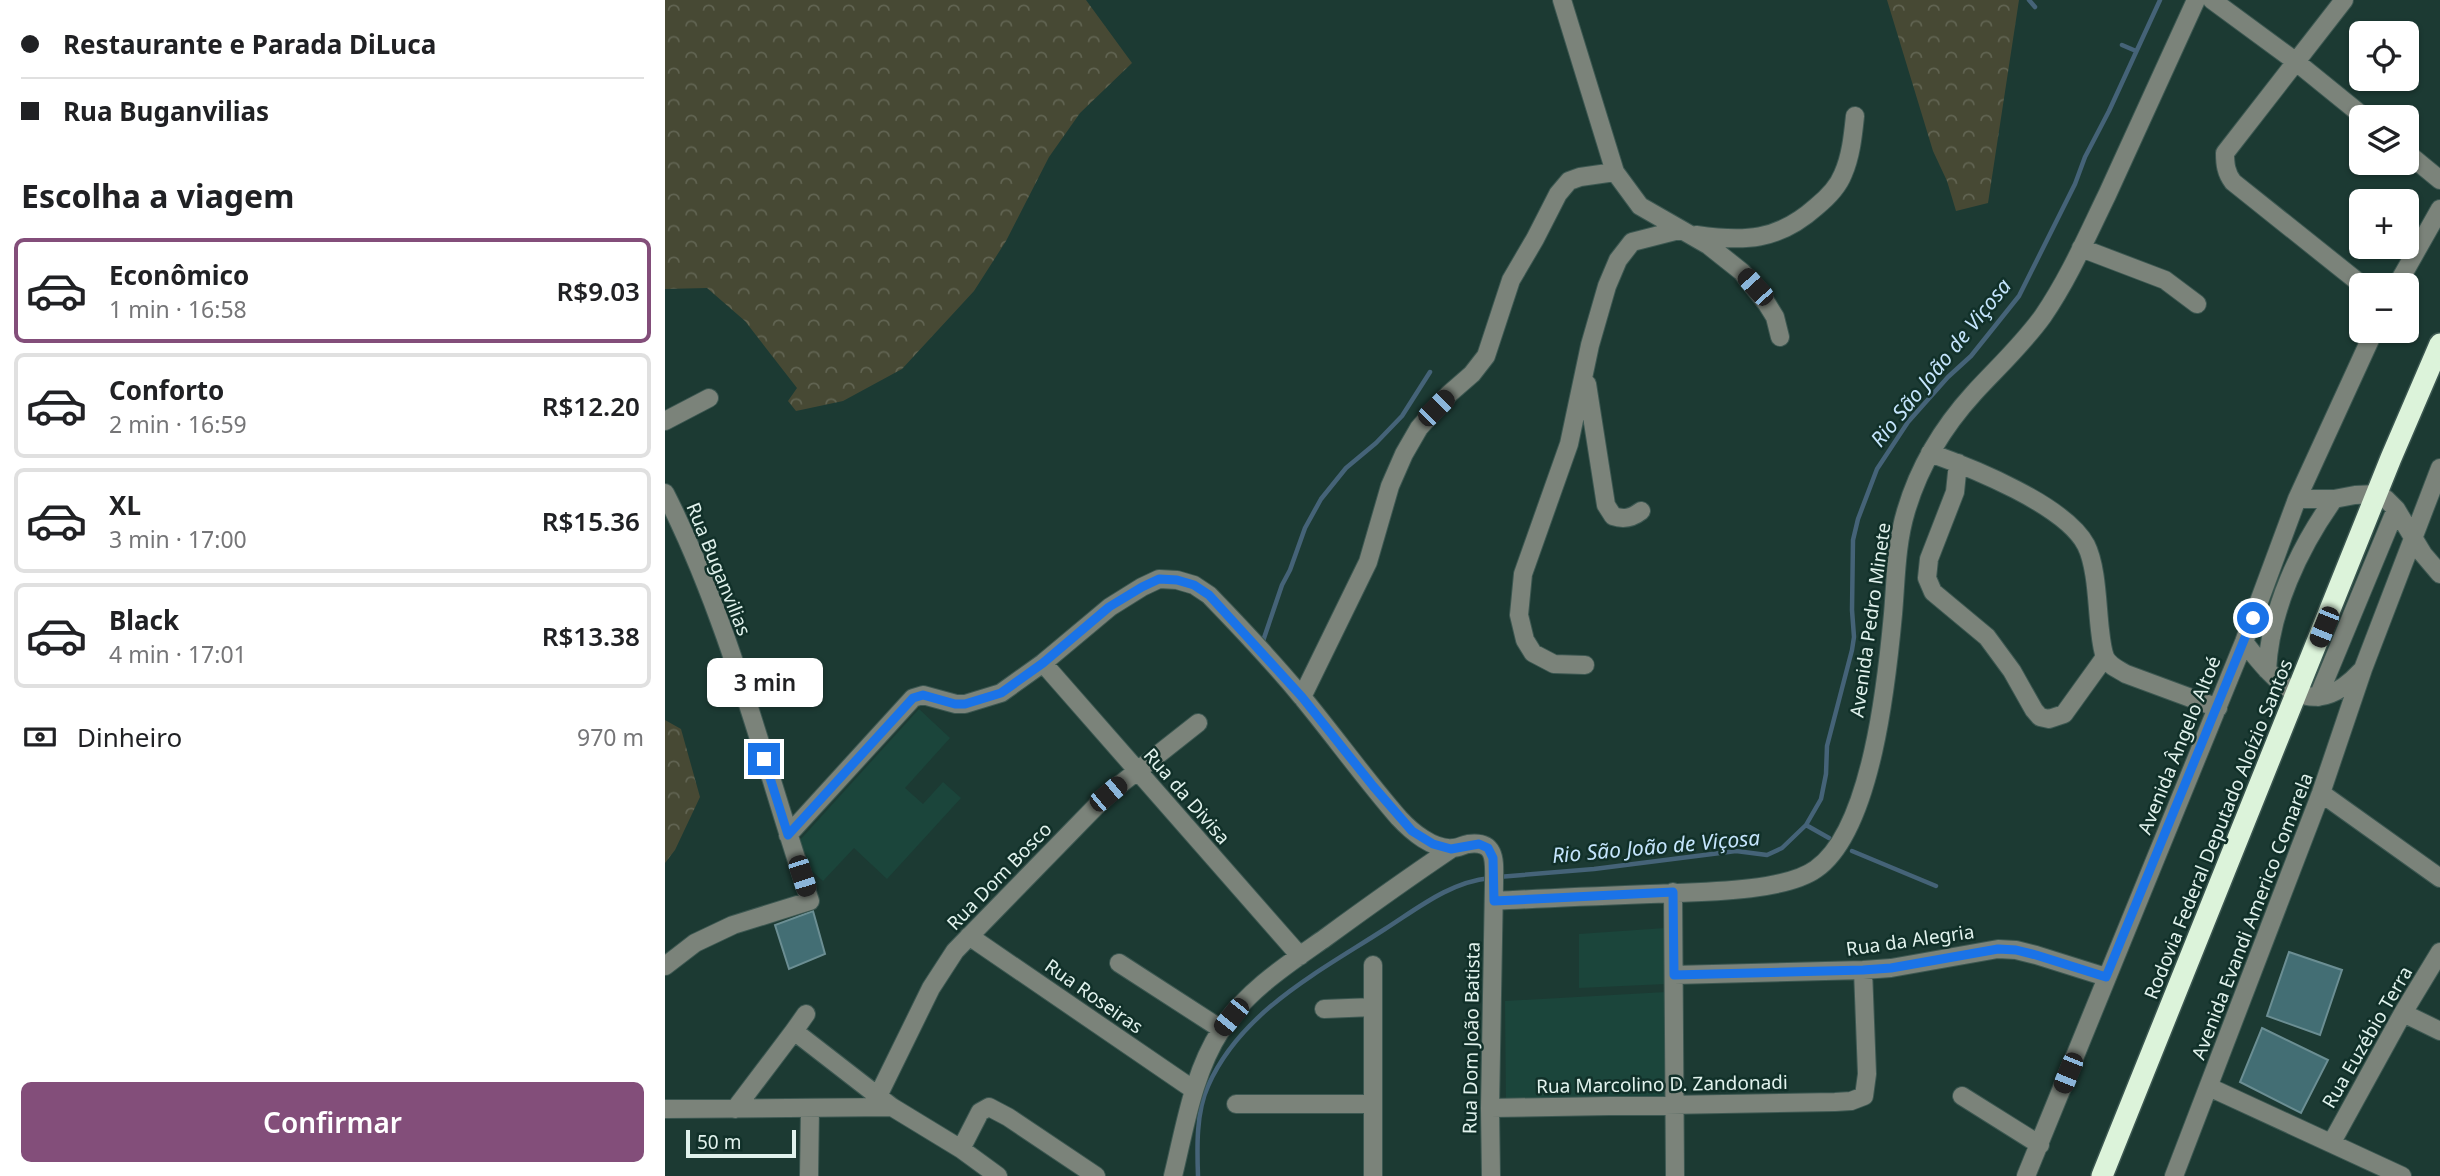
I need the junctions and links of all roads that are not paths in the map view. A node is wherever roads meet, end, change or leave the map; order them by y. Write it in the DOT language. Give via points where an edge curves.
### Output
graph roads {
  1 [pos="1562,0"];
  2 [pos="2196,0"];
  3 [pos="2212,0"];
  4 [pos="2344,0"];
  5 [pos="2295,61"];
  6 [pos="2349,105"];
  7 [pos="1855,116"];
  8 [pos="2419,163"];
  9 [pos="1615,172"];
  10 [pos="2440,180"];
  11 [pos="2440,209"];
  12 [pos="1684,232"];
  13 [pos="2081,248"];
  14 [pos="2404,273"];
  15 [pos="2349,275"];
  16 [pos="2197,304"];
  17 [pos="1780,337"];
  18 [pos="2368,343"];
  19 [pos="2440,344"];
  20 [pos="1585,367"];
  21 [pos="709,398"];
  22 [pos="665,421"];
  23 [pos="1930,453"];
  24 [pos="1958,463"];
  25 [pos="2440,468"];
  26 [pos="665,493"];
  27 [pos="2378,494"];
  28 [pos="2297,499"];
  29 [pos="2334,499"];
  30 [pos="2396,509"];
  31 [pos="1641,511"];
  32 [pos="2413,536"];
  33 [pos="2440,574"];
  34 [pos="2244,642"];
  35 [pos="2105,657"];
  36 [pos="1043,663"];
  37 [pos="1585,665"];
  38 [pos="2363,669"];
  39 [pos="2267,670"];
  40 [pos="2296,695"];
  41 [pos="1302,697"];
  42 [pos="2318,697"];
  43 [pos="2218,708"];
  44 [pos="1198,723"];
  45 [pos="1137,770"];
  46 [pos="2321,793"];
  47 [pos="788,835"];
  48 [pos="1451,849"];
  49 [pos="2440,878"];
  50 [pos="1494,892"];
  51 [pos="1673,892"];
  52 [pos="969,936"];
  53 [pos="2440,952"];
  54 [pos="1300,956"];
  55 [pos="1119,963"];
  56 [pos="1373,965"];
  57 [pos="665,966"];
  58 [pos="1863,970"];
  59 [pos="1674,975"];
  60 [pos="2106,977"];
  61 [pos="1373,1007"];
  62 [pos="1324,1009"];
  63 [pos="2403,1013"];
  64 [pos="807,1014"];
  65 [pos="1221,1029"];
  66 [pos="794,1031"];
  67 [pos="2440,1031"];
  68 [pos="2209,1087"];
  69 [pos="1194,1090"];
  70 [pos="1962,1096"];
  71 [pos="885,1102"];
  72 [pos="1236,1104"];
  73 [pos="1372,1104"];
  74 [pos="1675,1104"];
  75 [pos="810,1108"];
  76 [pos="1490,1108"];
  77 [pos="665,1109"];
  78 [pos="735,1109"];
  79 [pos="2332,1142"];
  80 [pos="2040,1145"];
  81 [pos="961,1149"];
  82 [pos="809,1176"];
  83 [pos="998,1176"];
  84 [pos="1096,1176"];
  85 [pos="1173,1176"];
  86 [pos="1373,1176"];
  87 [pos="1491,1176"];
  88 [pos="1675,1176"];
  89 [pos="2026,1176"];
  90 [pos="2102,1176"];
  91 [pos="2174,1176"];
  92 [pos="2402,1176"];
  1 -- 9 [label="street"];
  2 -- 13 [label="street, Avenida Pedro Minete"];
  3 -- 5 [label="street"];
  4 -- 5 [label="street"];
  5 -- 6 [label="street"];
  5 -- 15 [label="street" via="2225,153 2226,168 2233,182"];
  7 -- 12 [label="street" via="1843,175 1824,201 1794,224 1779,232 1742,239"];
  8 -- 10 [label="street"];
  9 -- 12 [label="street" via="1640,206"];
  9 -- 41 [label="street" via="1569,181 1558,194 1511,280 1486,356 1419,428 1404,454 1368,562"];
  11 -- 14 [label="street"];
  12 -- 17 [label="street" via="1724,256 1749,279 1771,311"];
  12 -- 20 [label="street" via="1643,238 1624,249 1607,286"];
  13 -- 16 [label="street" via="2165,280"];
  13 -- 23 [label="street, Avenida Pedro Minete" via="2042,317 1971,397"];
  18 -- 28 [label="street, Avenida Ângelo Altoé"];
  19 -- 27 [label="highway, Rodovia Federal Deputado Aloízio Santos"];
  20 -- 31 [label="street" via="1606,505 1618,518"];
  20 -- 37 [label="street" via="1569,444 1523,574 1519,615 1533,653 1554,664"];
  21 -- 22 [label="street"];
  23 -- 24 [label="street"];
  23 -- 51 [label="street, Avenida Pedro Minete" via="1901,534 1877,728 1865,784 1846,834 1817,869 1796,880"];
  24 -- 35 [label="street" via="2027,496 2076,531 2090,558"];
  24 -- 35 [label="street" via="1955,492 1929,559 1928,584 1993,645 2040,717 2064,714"];
  25 -- 32 [label="street, Avenida Evandi Americo Comarela"];
  26 -- 47 [label="street, Rua Buganvilias" via="703,576"];
  27 -- 29 [label="street"];
  27 -- 30 [label="street"];
  27 -- 40 [label="highway, Rodovia Federal Deputado Aloízio Santos"];
  28 -- 29 [label="street"];
  28 -- 34 [label="street, Avenida Ângelo Altoé"];
  29 -- 39 [label="street" via="2316,524 2285,592 2269,645"];
  30 -- 32 [label="street"];
  30 -- 42 [label="street"];
  32 -- 33 [label="street"];
  32 -- 38 [label="street, Avenida Evandi Americo Comarela"];
  34 -- 39 [label="street"];
  34 -- 43 [label="street, Avenida Ângelo Altoé"];
  35 -- 43 [label="street" via="2126,674"];
  36 -- 41 [label="street" via="1109,607 1159,579 1177,580 1209,595"];
  36 -- 45 [label="street, Rua da Divisa"];
  36 -- 47 [label="street" via="1001,693 973,703 955,704 923,695 913,698"];
  38 -- 42 [label="street" via="2343,689"];
  38 -- 46 [label="street, Avenida Evandi Americo Comarela"];
  39 -- 40 [label="street"];
  40 -- 42 [label="street"];
  40 -- 90 [label="highway, Rodovia Federal Deputado Aloízio Santos"];
  41 -- 48 [label="street" via="1406,825 1433,844"];
  43 -- 60 [label="street, Avenida Ângelo Altoé"];
  44 -- 45 [label="street, Rua Dom Bosco"];
  45 -- 52 [label="street, Rua Dom Bosco"];
  45 -- 54 [label="street, Rua da Divisa"];
  46 -- 49 [label="street"];
  46 -- 68 [label="street, Avenida Evandi Americo Comarela"];
  47 -- 57 [label="street, Rua Buganvilias" via="810,901 733,925 695,943"];
  48 -- 50 [label="street, Rua Dom João Batista" via="1479,844 1488,848 1493,858"];
  48 -- 54 [label="street"];
  50 -- 51 [label="street, Avenida Pedro Minete"];
  50 -- 76 [label="street, Rua Dom João Batista"];
  51 -- 59 [label="street"];
  52 -- 69 [label="street, Rua Roseiras"];
  52 -- 71 [label="street, Rua Dom Bosco" via="930,988"];
  53 -- 63 [label="street, Rua Euzébio Terra"];
  54 -- 65 [label="street" via="1258,989"];
  55 -- 65 [label="street"];
  56 -- 61 [label="street"];
  58 -- 59 [label="street, Rua da Alegria"];
  58 -- 60 [label="street, Rua da Alegria" via="1998,949 2036,955"];
  58 -- 74 [label="street, Rua Marcolino D. Zandonadi" via="1866,1088 1859,1100"];
  59 -- 74 [label="street"];
  60 -- 80 [label="street, Avenida Ângelo Altoé"];
  61 -- 62 [label="street"];
  61 -- 73 [label="street"];
  63 -- 67 [label="street"];
  63 -- 79 [label="street, Rua Euzébio Terra"];
  64 -- 66 [label="street"];
  65 -- 69 [label="street"];
  66 -- 71 [label="street"];
  66 -- 78 [label="street"];
  68 -- 79 [label="street"];
  68 -- 91 [label="street, Avenida Evandi Americo Comarela"];
  69 -- 85 [label="street"];
  70 -- 80 [label="street"];
  71 -- 75 [label="street"];
  71 -- 81 [label="street"];
  72 -- 73 [label="street"];
  73 -- 86 [label="street"];
  74 -- 76 [label="street, Rua Marcolino D. Zandonadi"];
  74 -- 88 [label="street"];
  75 -- 78 [label="street"];
  75 -- 82 [label="street"];
  76 -- 87 [label="street, Rua Dom João Batista"];
  77 -- 78 [label="street"];
  79 -- 92 [label="street"];
  80 -- 89 [label="street, Avenida Ângelo Altoé"];
  81 -- 83 [label="street"];
  81 -- 84 [label="street" via="979,1112 989,1107"];
}
